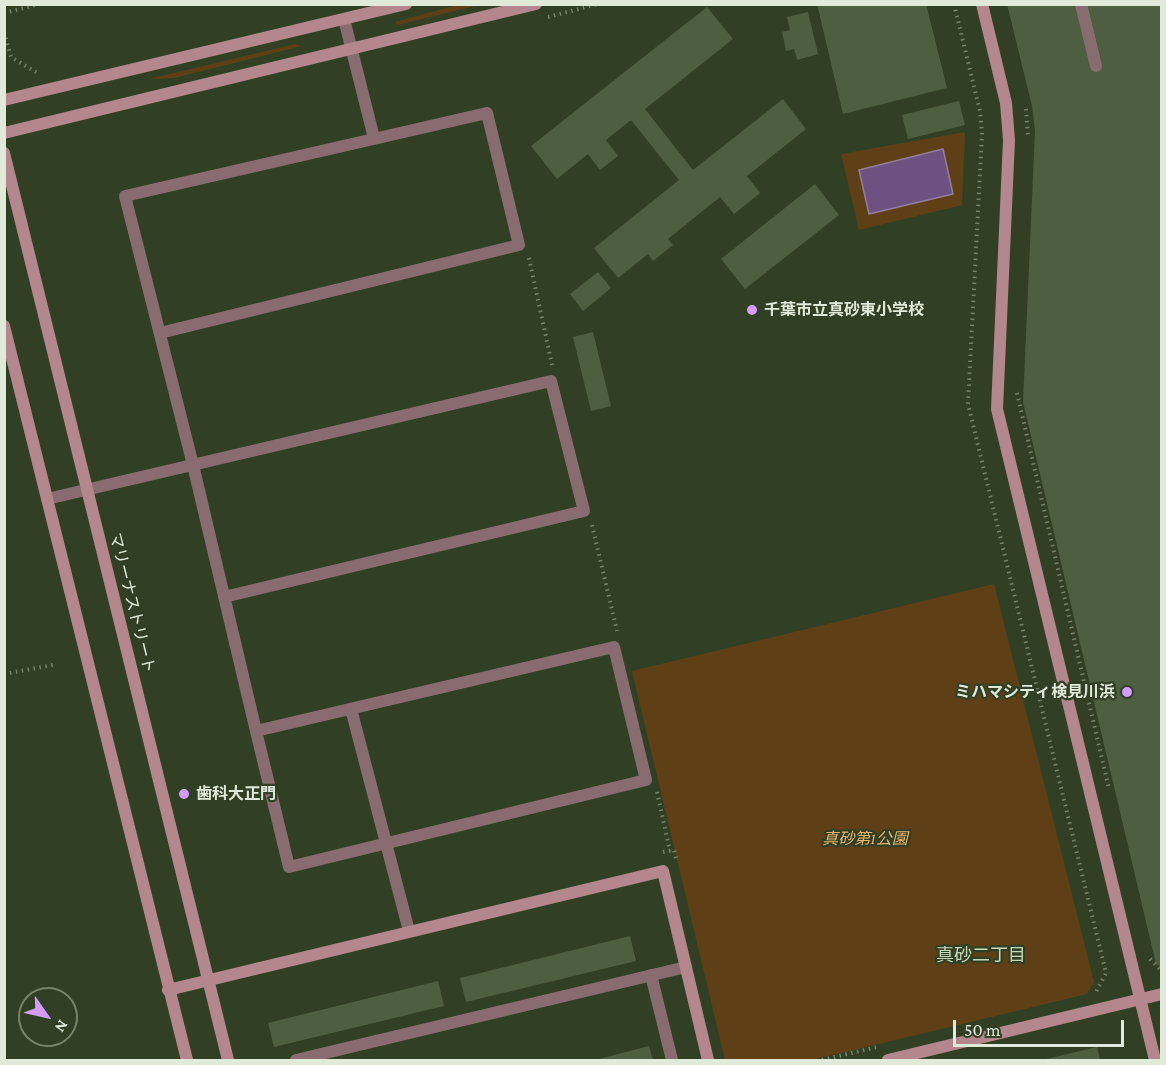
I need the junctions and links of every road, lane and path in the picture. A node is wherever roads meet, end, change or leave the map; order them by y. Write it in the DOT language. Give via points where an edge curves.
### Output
graph roads {
  1 [pos="40,4"];
  2 [pos="406,4"];
  3 [pos="536,4"];
  4 [pos="954,4"];
  5 [pos="982,4"];
  6 [pos="1081,4"];
  7 [pos="4,13"];
  8 [pos="344,20"];
  9 [pos="352,49"];
  10 [pos="1096,66"];
  11 [pos="4,100"];
  12 [pos="1024,100"];
  13 [pos="4,133"];
  14 [pos="374,138"];
  15 [pos="1028,145"];
  16 [pos="4,153"];
  17 [pos="519,245"];
  18 [pos="4,326"];
  19 [pos="160,333"];
  20 [pos="552,381"];
  21 [pos="1016,383"];
  22 [pos="193,465"];
  23 [pos="87,489"];
  24 [pos="47,499"];
  25 [pos="584,511"];
  26 [pos="224,597"];
  27 [pos="614,647"];
  28 [pos="53,665"];
  29 [pos="4,674"];
  30 [pos="351,709"];
  31 [pos="256,731"];
  32 [pos="646,780"];
  33 [pos="1111,794"];
  34 [pos="384,843"];
  35 [pos="670,851"];
  36 [pos="659,853"];
  37 [pos="676,861"];
  38 [pos="409,931"];
  39 [pos="1149,957"];
  40 [pos="686,967"];
  41 [pos="1161,971"];
  42 [pos="651,975"];
  43 [pos="207,980"];
  44 [pos="168,990"];
  45 [pos="1161,994"];
  46 [pos="1087,997"];
  47 [pos="1141,999"];
  48 [pos="880,1047"];
  49 [pos="187,1060"];
  50 [pos="228,1060"];
  51 [pos="296,1060"];
  52 [pos="672,1060"];
  53 [pos="708,1060"];
  54 [pos="822,1060"];
  55 [pos="888,1060"];
  56 [pos="1155,1060"];
  1 -- 7 [label="path"];
  2 -- 8 [label="street"];
  3 -- 9 [label="street"];
  4 -- 46 [label="path" via="982,134 968,404 1106,973 1095,993"];
  5 -- 47 [label="street" via="1006,103 1009,140 997,409"];
  6 -- 10 [label="street"];
  8 -- 9 [label="street"];
  8 -- 11 [label="street"];
  9 -- 13 [label="street"];
  9 -- 14 [label="street"];
  12 -- 15 [label="path"];
  14 -- 17 [label="street" via="487,113"];
  14 -- 19 [label="street" via="125,196"];
  16 -- 23 [label="street, マリーナストリート"];
  17 -- 19 [label="street"];
  17 -- 20 [label="path" via="529,258 552,362"];
  18 -- 24 [label="street"];
  19 -- 22 [label="street"];
  20 -- 22 [label="street"];
  20 -- 25 [label="street"];
  21 -- 33 [label="path" via="1019,412"];
  22 -- 23 [label="street"];
  22 -- 26 [label="street"];
  23 -- 24 [label="street"];
  23 -- 43 [label="street, マリーナストリート"];
  24 -- 44 [label="street"];
  25 -- 26 [label="street"];
  25 -- 27 [label="path" via="592,522 617,631"];
  26 -- 31 [label="street"];
  27 -- 30 [label="street"];
  27 -- 32 [label="street"];
  28 -- 29 [label="path"];
  30 -- 31 [label="street"];
  30 -- 34 [label="street"];
  31 -- 34 [label="street" via="289,867"];
  32 -- 34 [label="street"];
  32 -- 35 [label="path" via="656,791"];
  34 -- 38 [label="street"];
  35 -- 36 [label="path"];
  35 -- 37 [label="path" via="674,850"];
  38 -- 40 [label="street" via="663,871"];
  38 -- 43 [label="street"];
  39 -- 41 [label="path"];
  40 -- 42 [label="street"];
  40 -- 53 [label="street"];
  42 -- 51 [label="street"];
  42 -- 52 [label="street"];
  43 -- 44 [label="street"];
  43 -- 50 [label="street, マリーナストリート"];
  44 -- 49 [label="street"];
  45 -- 47 [label="street"];
  47 -- 55 [label="street"];
  47 -- 56 [label="street"];
  48 -- 54 [label="path"];
}
